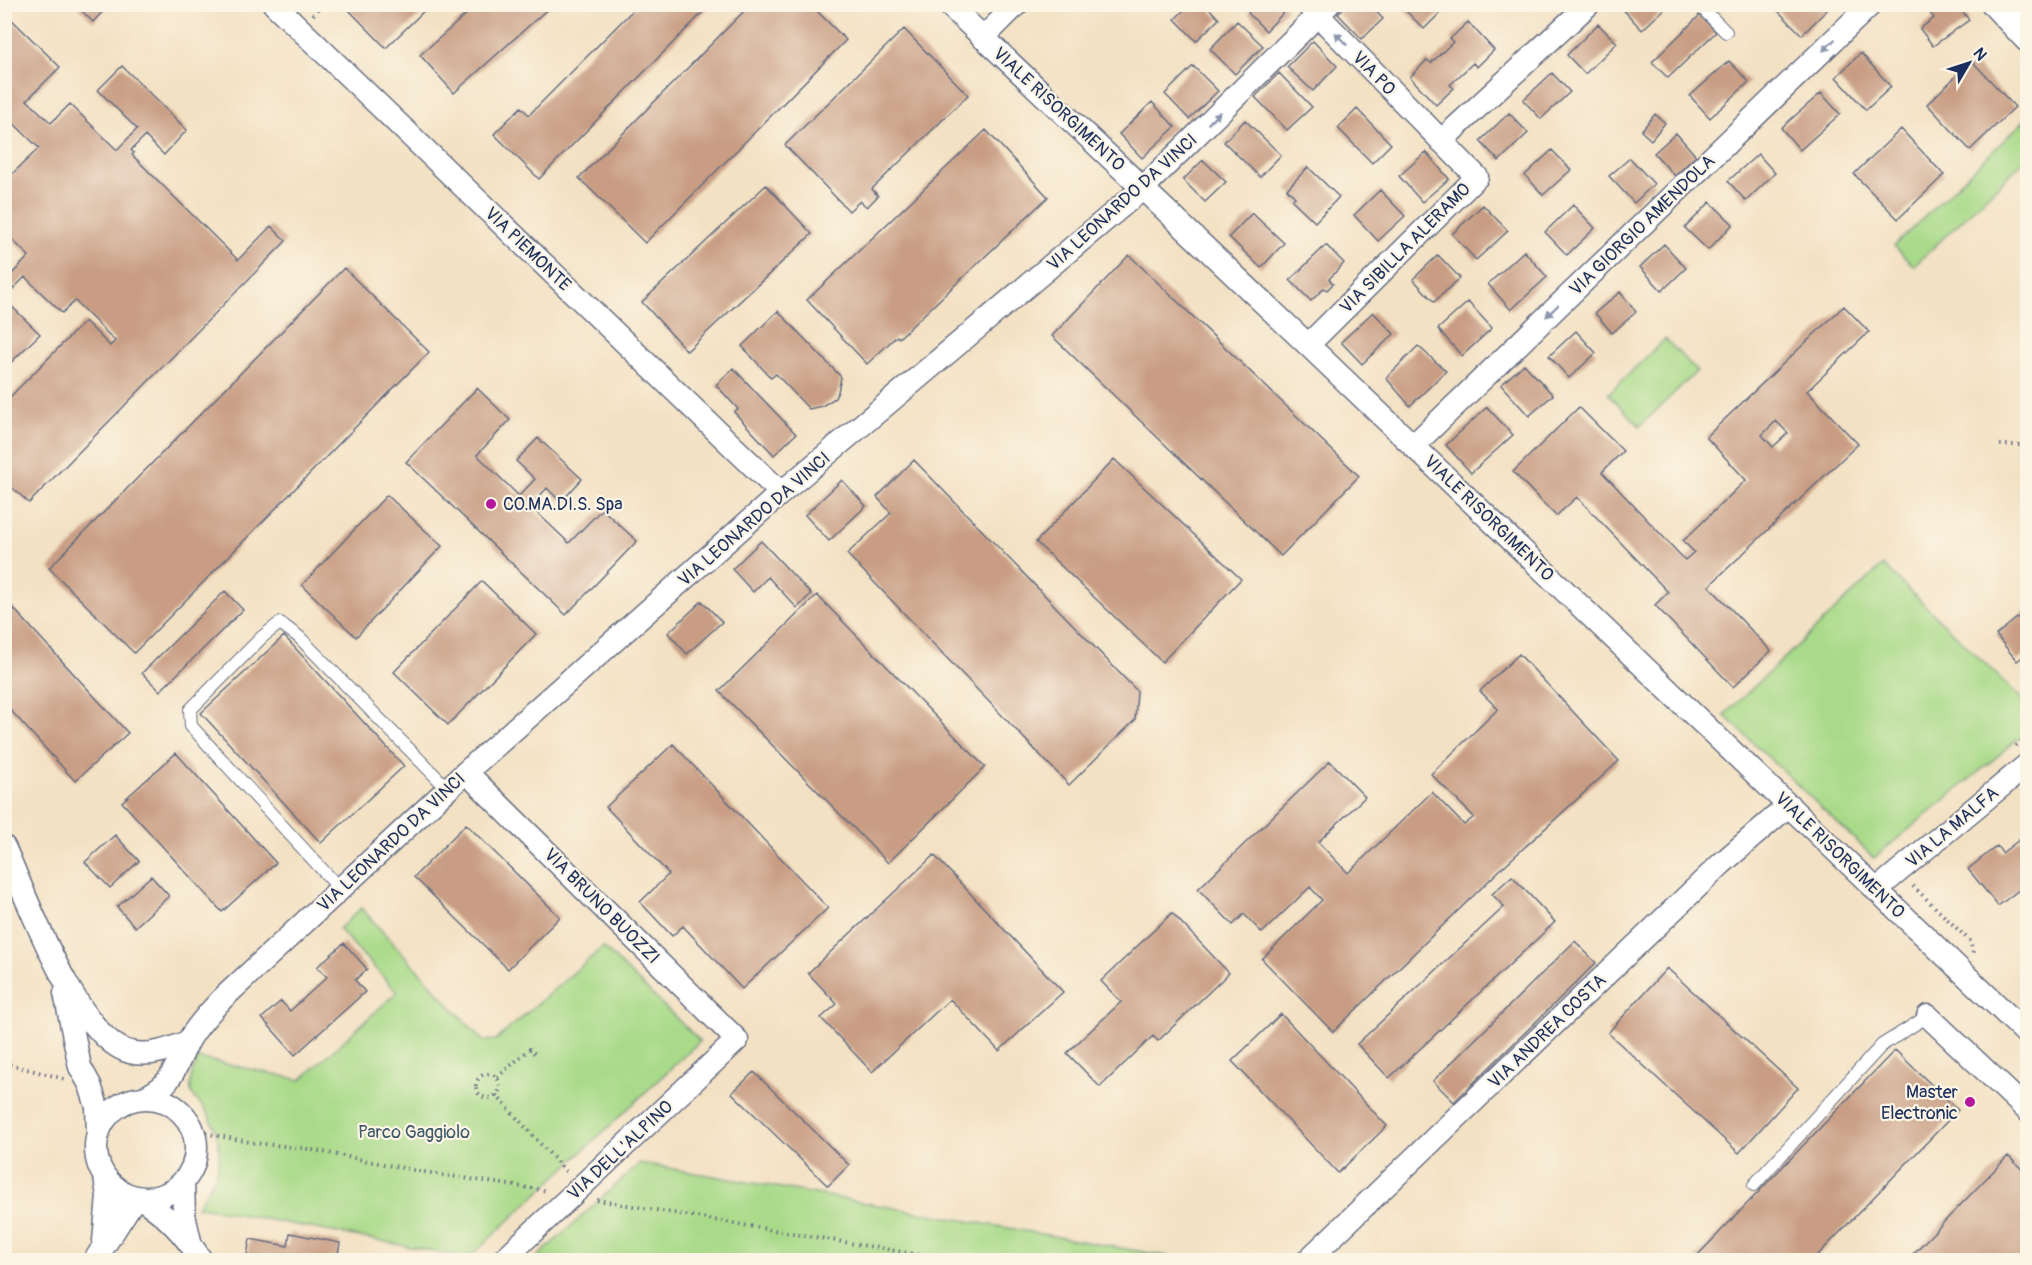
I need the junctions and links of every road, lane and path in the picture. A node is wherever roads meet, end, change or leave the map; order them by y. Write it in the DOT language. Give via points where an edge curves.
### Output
graph roads {
  1 [pos="274,4"];
  2 [pos="948,4"];
  3 [pos="1017,4"];
  4 [pos="1589,4"];
  5 [pos="1698,4"];
  6 [pos="1871,4"];
  7 [pos="1996,4"];
  8 [pos="1318,8"];
  9 [pos="1726,32"];
  10 [pos="983,38"];
  11 [pos="2028,39"];
  12 [pos="1441,141"];
  13 [pos="1142,189"];
  14 [pos="1308,345"];
  15 [pos="2000,445"];
  16 [pos="2028,445"];
  17 [pos="1413,446"];
  18 [pos="782,493"];
  19 [pos="2028,764"];
  20 [pos="466,772"];
  21 [pos="448,789"];
  22 [pos="1789,805"];
  23 [pos="4,847"];
  24 [pos="340,889"];
  25 [pos="1876,890"];
  26 [pos="60,974"];
  27 [pos="1928,1016"];
  28 [pos="2028,1035"];
  29 [pos="738,1040"];
  30 [pos="188,1042"];
  31 [pos="536,1055"];
  32 [pos="4,1063"];
  33 [pos="178,1066"];
  34 [pos="497,1077"];
  35 [pos="90,1085"];
  36 [pos="496,1095"];
  37 [pos="135,1100"];
  38 [pos="2026,1107"];
  39 [pos="184,1114"];
  40 [pos="98,1133"];
  41 [pos="105,1177"];
  42 [pos="183,1182"];
  43 [pos="1754,1185"];
  44 [pos="581,1188"];
  45 [pos="137,1198"];
  46 [pos="195,1251"];
  47 [pos="99,1253"];
  48 [pos="503,1260"];
  49 [pos="1308,1260"];
  1 -- 18 [label="street, VIA PIEMONTE"];
  2 -- 10 [label="street, VIALE RISORGIMENTO"];
  3 -- 10 [label="street"];
  4 -- 12 [label="street"];
  5 -- 9 [label="lane"];
  6 -- 17 [label="street, VIA GIORGIO AMENDOLA, one-way"];
  7 -- 11 [label="street"];
  12 -- 8 [label="street, VIA PO, one-way"];
  13 -- 8 [label="street, VIA LEONARDO DA VINCI, one-way"];
  10 -- 13 [label="street, VIALE RISORGIMENTO"];
  12 -- 14 [label="street, VIA SIBILLA ALERAMO" via="1477,177"];
  13 -- 14 [label="street, VIALE RISORGIMENTO"];
  13 -- 18 [label="street, VIA LEONARDO DA VINCI"];
  14 -- 17 [label="street, VIALE RISORGIMENTO"];
  15 -- 16 [label="path"];
  17 -- 22 [label="street, VIALE RISORGIMENTO"];
  18 -- 20 [label="street, VIA LEONARDO DA VINCI"];
  19 -- 25 [label="street, VIA LA MALFA"];
  20 -- 21 [label="street, VIA LEONARDO DA VINCI"];
  20 -- 29 [label="street, VIA BRUNO BUOZZI"];
  21 -- 24 [label="street, VIA LEONARDO DA VINCI"];
  21 -- 24 [label="lane" via="299,637 280,623 262,638 190,710 191,726"];
  22 -- 25 [label="street, VIALE RISORGIMENTO"];
  22 -- 49 [label="street, VIA ANDREA COSTA" via="1721,864"];
  23 -- 26 [label="street"];
  24 -- 30 [label="street, VIA LEONARDO DA VINCI" via="222,999"];
  25 -- 28 [label="street, VIALE RISORGIMENTO"];
  26 -- 30 [label="street" via="78,1004 112,1043 129,1052 147,1054"];
  26 -- 35 [label="street" via="80,1067"];
  27 -- 38 [label="street"];
  27 -- 43 [label="lane" via="1882,1046"];
  29 -- 44 [label="street, VIA DELL'ALPINO"];
  30 -- 33 [label="street, VIA LEONARDO DA VINCI"];
  31 -- 34 [label="path" via="530,1049"];
  32 -- 35 [label="path"];
  33 -- 37 [label="street, VIA LEONARDO DA VINCI" via="158,1092"];
  33 -- 39 [label="street, VIA LEONARDO DA VINCI"];
  34 -- 36 [label="path" via="500,1085"];
  34 -- 36 [label="path" via="486,1073 475,1084 483,1097"];
  35 -- 37 [label="street" via="109,1096"];
  35 -- 40 [label="street" via="97,1107"];
  36 -- 44 [label="path"];
  37 -- 39 [label="street" via="152,1098 171,1104"];
  37 -- 40 [label="street" via="114,1109"];
  39 -- 42 [label="street" via="194,1131 197,1149 195,1163"];
  40 -- 41 [label="street" via="98,1162"];
  41 -- 45 [label="street" via="115,1188"];
  41 -- 47 [label="street" via="108,1196"];
  42 -- 45 [label="street" via="163,1196"];
  42 -- 46 [label="street" via="184,1215"];
  44 -- 48 [label="street, VIA DELL'ALPINO"];
  45 -- 46 [label="street" via="169,1219"];
  45 -- 47 [label="street"];
}
